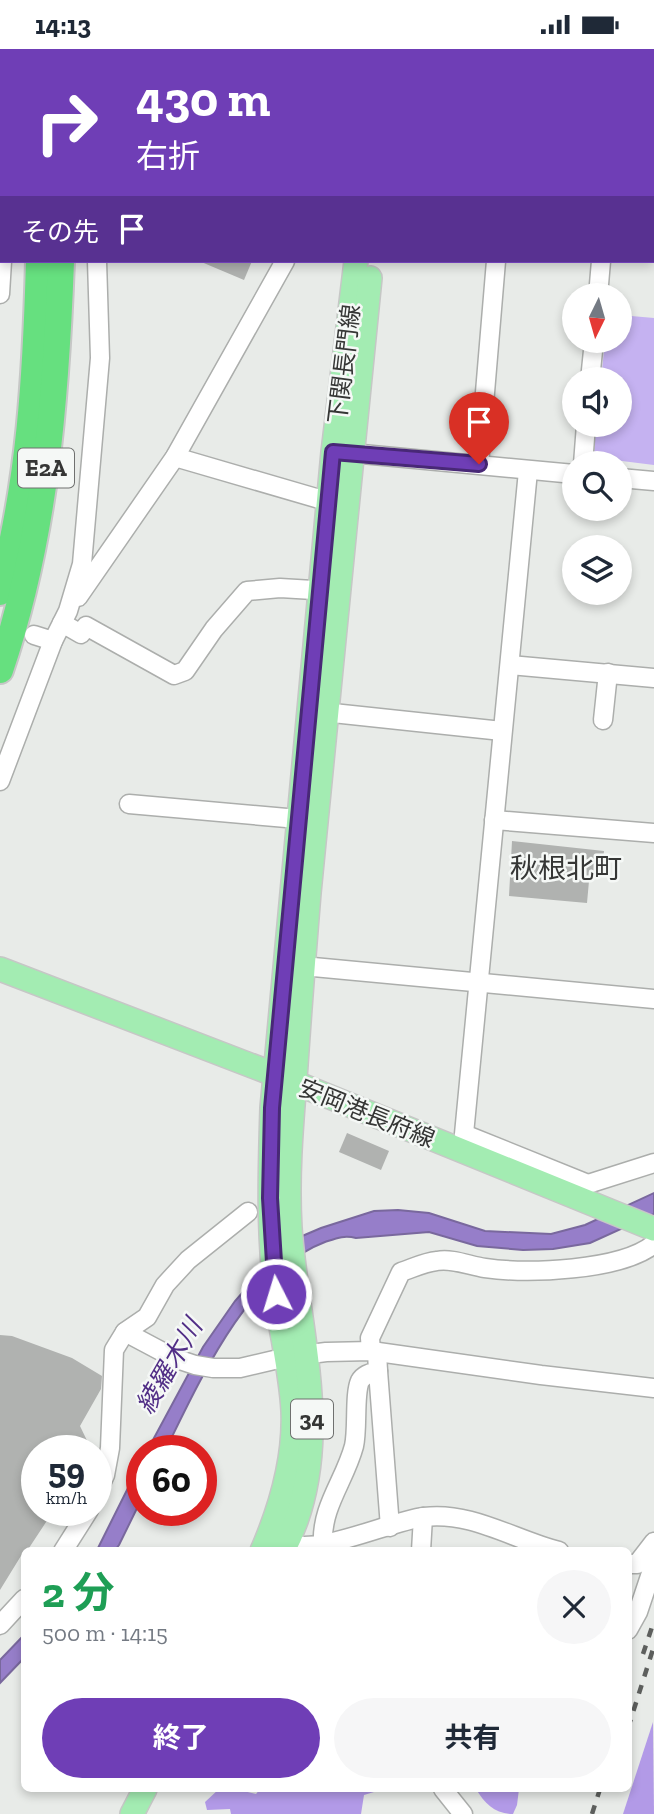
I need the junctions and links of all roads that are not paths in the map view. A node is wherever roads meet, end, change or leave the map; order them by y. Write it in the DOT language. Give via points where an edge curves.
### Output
graph roads {
  1 [pos="2,263"];
  2 [pos="40,263"];
  3 [pos="61,263"];
  4 [pos="97,263"];
  5 [pos="284,263"];
  6 [pos="356,263"];
  7 [pos="371,263"];
  8 [pos="496,263"];
  9 [pos="601,263"];
  10 [pos="599,283"];
  11 [pos="0,294"];
  12 [pos="343,453"];
  13 [pos="174,457"];
  14 [pos="479,464"];
  15 [pos="528,471"];
  16 [pos="562,473"];
  17 [pos="632,479"];
  18 [pos="654,481"];
  19 [pos="338,504"];
  20 [pos="330,591"];
  21 [pos="0,592"];
  22 [pos="65,617"];
  23 [pos="34,635"];
  24 [pos="53,641"];
  25 [pos="510,665"];
  26 [pos="0,670"];
  27 [pos="608,673"];
  28 [pos="654,678"];
  29 [pos="317,711"];
  30 [pos="604,720"];
  31 [pos="502,731"];
  32 [pos="0,781"];
  33 [pos="128,804"];
  34 [pos="298,818"];
  35 [pos="494,820"];
  36 [pos="654,833"];
  37 [pos="294,965"];
  38 [pos="0,969"];
  39 [pos="477,983"];
  40 [pos="654,999"];
  41 [pos="285,1079"];
  42 [pos="654,1163"];
  43 [pos="248,1212"];
  44 [pos="654,1229"];
  45 [pos="654,1244"];
  46 [pos="286,1289"];
  47 [pos="125,1332"];
  48 [pos="374,1351"];
  49 [pos="297,1356"];
  50 [pos="378,1371"];
  51 [pos="654,1388"];
  52 [pos="111,1435"];
  53 [pos="422,1517"];
  54 [pos="79,1526"];
  55 [pos="390,1527"];
  56 [pos="654,1542"];
  57 [pos="323,1543"];
  58 [pos="66,1547"];
  59 [pos="263,1547"];
  60 [pos="285,1547"];
  61 [pos="421,1547"];
  62 [pos="544,1547"];
  63 [pos="632,1564"];
  64 [pos="654,1564"];
  65 [pos="21,1602"];
  66 [pos="632,1623"];
  67 [pos="0,1625"];
  68 [pos="143,1792"];
  69 [pos="445,1792"];
  70 [pos="132,1814"];
  71 [pos="463,1814"];
  1 -- 11 [label="street"];
  2 -- 21 [label="highway, E2A" via="30,422"];
  3 -- 26 [label="highway, E2A" via="54,398 42,497 27,575"];
  4 -- 22 [label="street" via="100,358 82,564"];
  5 -- 13 [label="street"];
  6 -- 12 [label="main road, 下関長門線 / 34"];
  7 -- 12 [label="main road, 下関長門線 / 34"];
  8 -- 14 [label="street"];
  9 -- 10 [label="street"];
  12 -- 14 [label="street"];
  12 -- 19 [label="main road, 下関長門線 / 34"];
  13 -- 19 [label="street"];
  13 -- 22 [label="street"];
  14 -- 15 [label="street"];
  15 -- 16 [label="street"];
  15 -- 25 [label="street"];
  17 -- 18 [label="street"];
  19 -- 20 [label="main road, 下関長門線 / 34"];
  20 -- 22 [label="street" via="247,591 186,671 174,675 86,626 81,634"];
  20 -- 29 [label="main road, 下関長門線 / 34"];
  22 -- 24 [label="street"];
  23 -- 24 [label="street"];
  24 -- 32 [label="street"];
  25 -- 27 [label="street"];
  25 -- 31 [label="street"];
  27 -- 28 [label="street"];
  27 -- 30 [label="street"];
  29 -- 31 [label="street"];
  29 -- 34 [label="main road, 下関長門線 / 34"];
  29 -- 37 [label="main road, 下関長門線 / 34"];
  31 -- 35 [label="street"];
  33 -- 34 [label="street"];
  34 -- 37 [label="main road, 下関長門線 / 34"];
  35 -- 36 [label="street"];
  35 -- 39 [label="street"];
  37 -- 39 [label="street"];
  37 -- 41 [label="main road, 下関長門線 / 34"];
  38 -- 41 [label="main road, 安岡港長府線"];
  39 -- 40 [label="street"];
  39 -- 42 [label="street" via="464,1134 588,1184"];
  41 -- 44 [label="main road, 安岡港長府線"];
  41 -- 46 [label="main road, 下関長門線 / 34" via="291,1121"];
  41 -- 46 [label="main road, 下関長門線 / 34" via="270,1168 271,1237"];
  43 -- 47 [label="street" via="188,1261 165,1285 147,1317"];
  45 -- 48 [label="street" via="617,1261 577,1267 506,1270 438,1260 401,1272 370,1338"];
  46 -- 49 [label="main road, 下関長門線 / 34"];
  47 -- 49 [label="street" via="195,1365 229,1369"];
  47 -- 52 [label="street" via="114,1350"];
  48 -- 49 [label="street"];
  48 -- 50 [label="street"];
  48 -- 51 [label="street"];
  49 -- 59 [label="main road, 下関長門線 / 34" via="292,1438 281,1499"];
  49 -- 60 [label="main road, 下関長門線 / 34" via="313,1413 310,1461"];
  50 -- 55 [label="street"];
  50 -- 57 [label="street" via="361,1380 353,1447 325,1514"];
  53 -- 55 [label="street"];
  53 -- 61 [label="street"];
  53 -- 62 [label="street" via="473,1521"];
  54 -- 58 [label="street"];
  55 -- 57 [label="street"];
  56 -- 63 [label="street" via="637,1564"];
  57 -- 60 [label="street"];
  64 -- 66 [label="street"];
  65 -- 67 [label="street"];
  68 -- 70 [label="main road"];
  69 -- 71 [label="street"];
}
